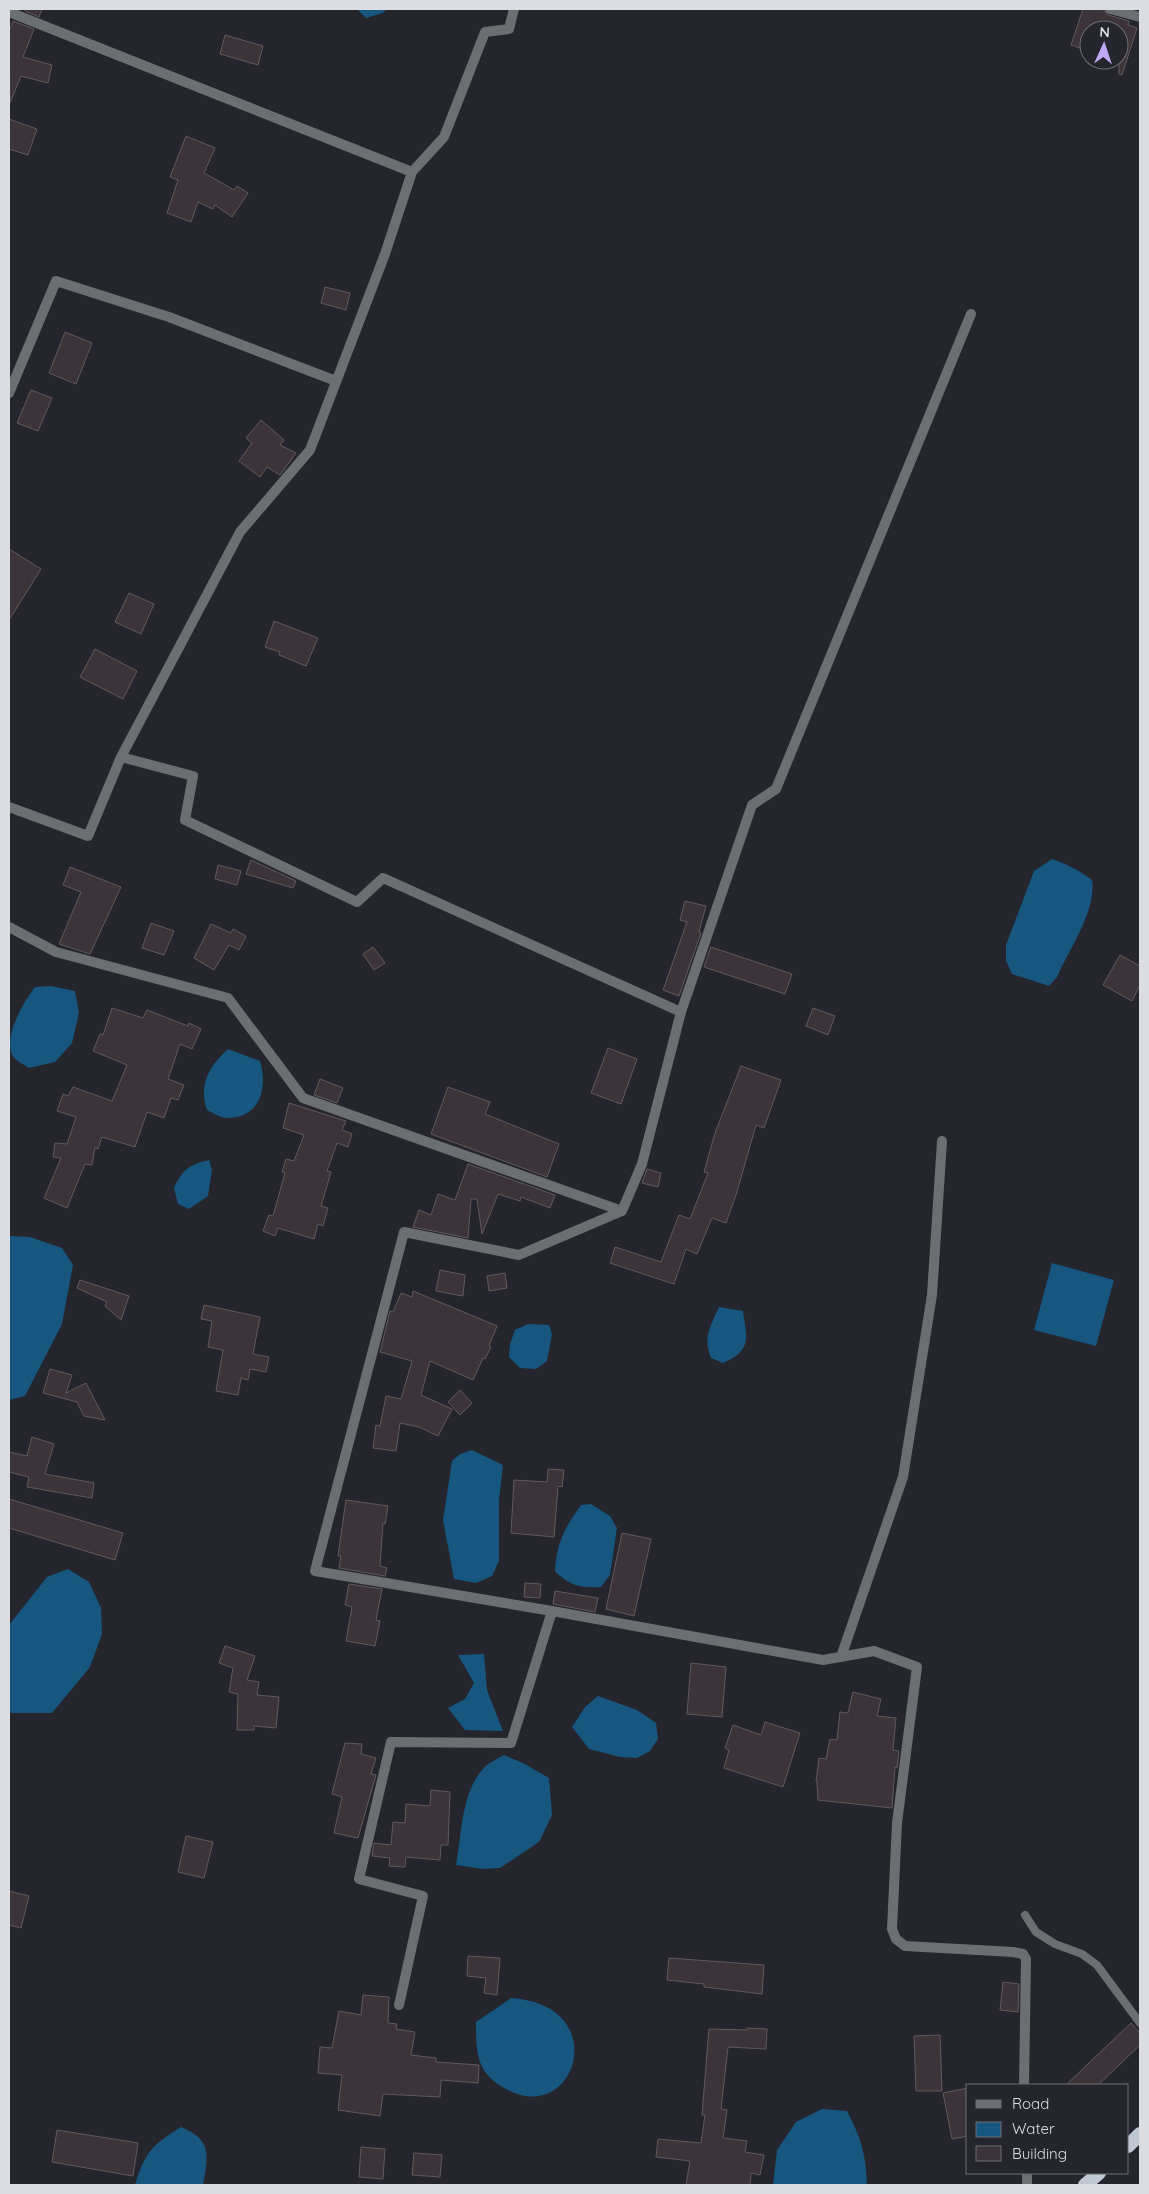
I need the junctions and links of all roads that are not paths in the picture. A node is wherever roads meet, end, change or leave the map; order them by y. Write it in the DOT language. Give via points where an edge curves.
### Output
graph roads {
  1 [pos="514,9"];
  2 [pos="1110,9"];
  3 [pos="9,12"];
  4 [pos="1140,17"];
  5 [pos="412,172"];
  6 [pos="971,314"];
  7 [pos="336,381"];
  8 [pos="9,393"];
  9 [pos="121,757"];
  10 [pos="9,807"];
  11 [pos="9,927"];
  12 [pos="681,1012"];
  13 [pos="942,1142"];
  14 [pos="622,1211"];
  15 [pos="552,1610"];
  16 [pos="841,1656"];
  17 [pos="1025,1915"];
  18 [pos="398,2005"];
  19 [pos="1140,2023"];
  20 [pos="1024,2084"];
  21 [pos="1140,2134"];
  22 [pos="1129,2145"];
  23 [pos="1097,2174"];
  24 [pos="1085,2185"];
  1 -- 5 [label="street" via="509,29 485,32 444,137"];
  2 -- 4 [label="street"];
  3 -- 5 [label="street"];
  5 -- 7 [label="street" via="385,254"];
  6 -- 12 [label="street" via="776,789 752,804"];
  7 -- 8 [label="street" via="169,317 56,281"];
  7 -- 9 [label="street" via="310,450 240,532"];
  9 -- 10 [label="street" via="88,836"];
  9 -- 12 [label="street" via="193,776 185,820 357,902 383,878"];
  11 -- 14 [label="street" via="56,952 228,998 303,1098"];
  12 -- 14 [label="street" via="642,1164"];
  13 -- 16 [label="street" via="932,1295 903,1477"];
  14 -- 15 [label="street" via="519,1256 404,1232 314,1571"];
  15 -- 16 [label="street" via="823,1660"];
  15 -- 18 [label="street" via="511,1743 391,1742 359,1879 423,1896"];
  16 -- 20 [label="street" via="874,1651 917,1667 897,1823 892,1929 896,1939 905,1946 1023,1954 1026,1959"];
  17 -- 19 [label="lane" via="1036,1932 1082,1954 1097,1965"];
  21 -- 22 [label="highway"];
  23 -- 24 [label="highway"];
}
